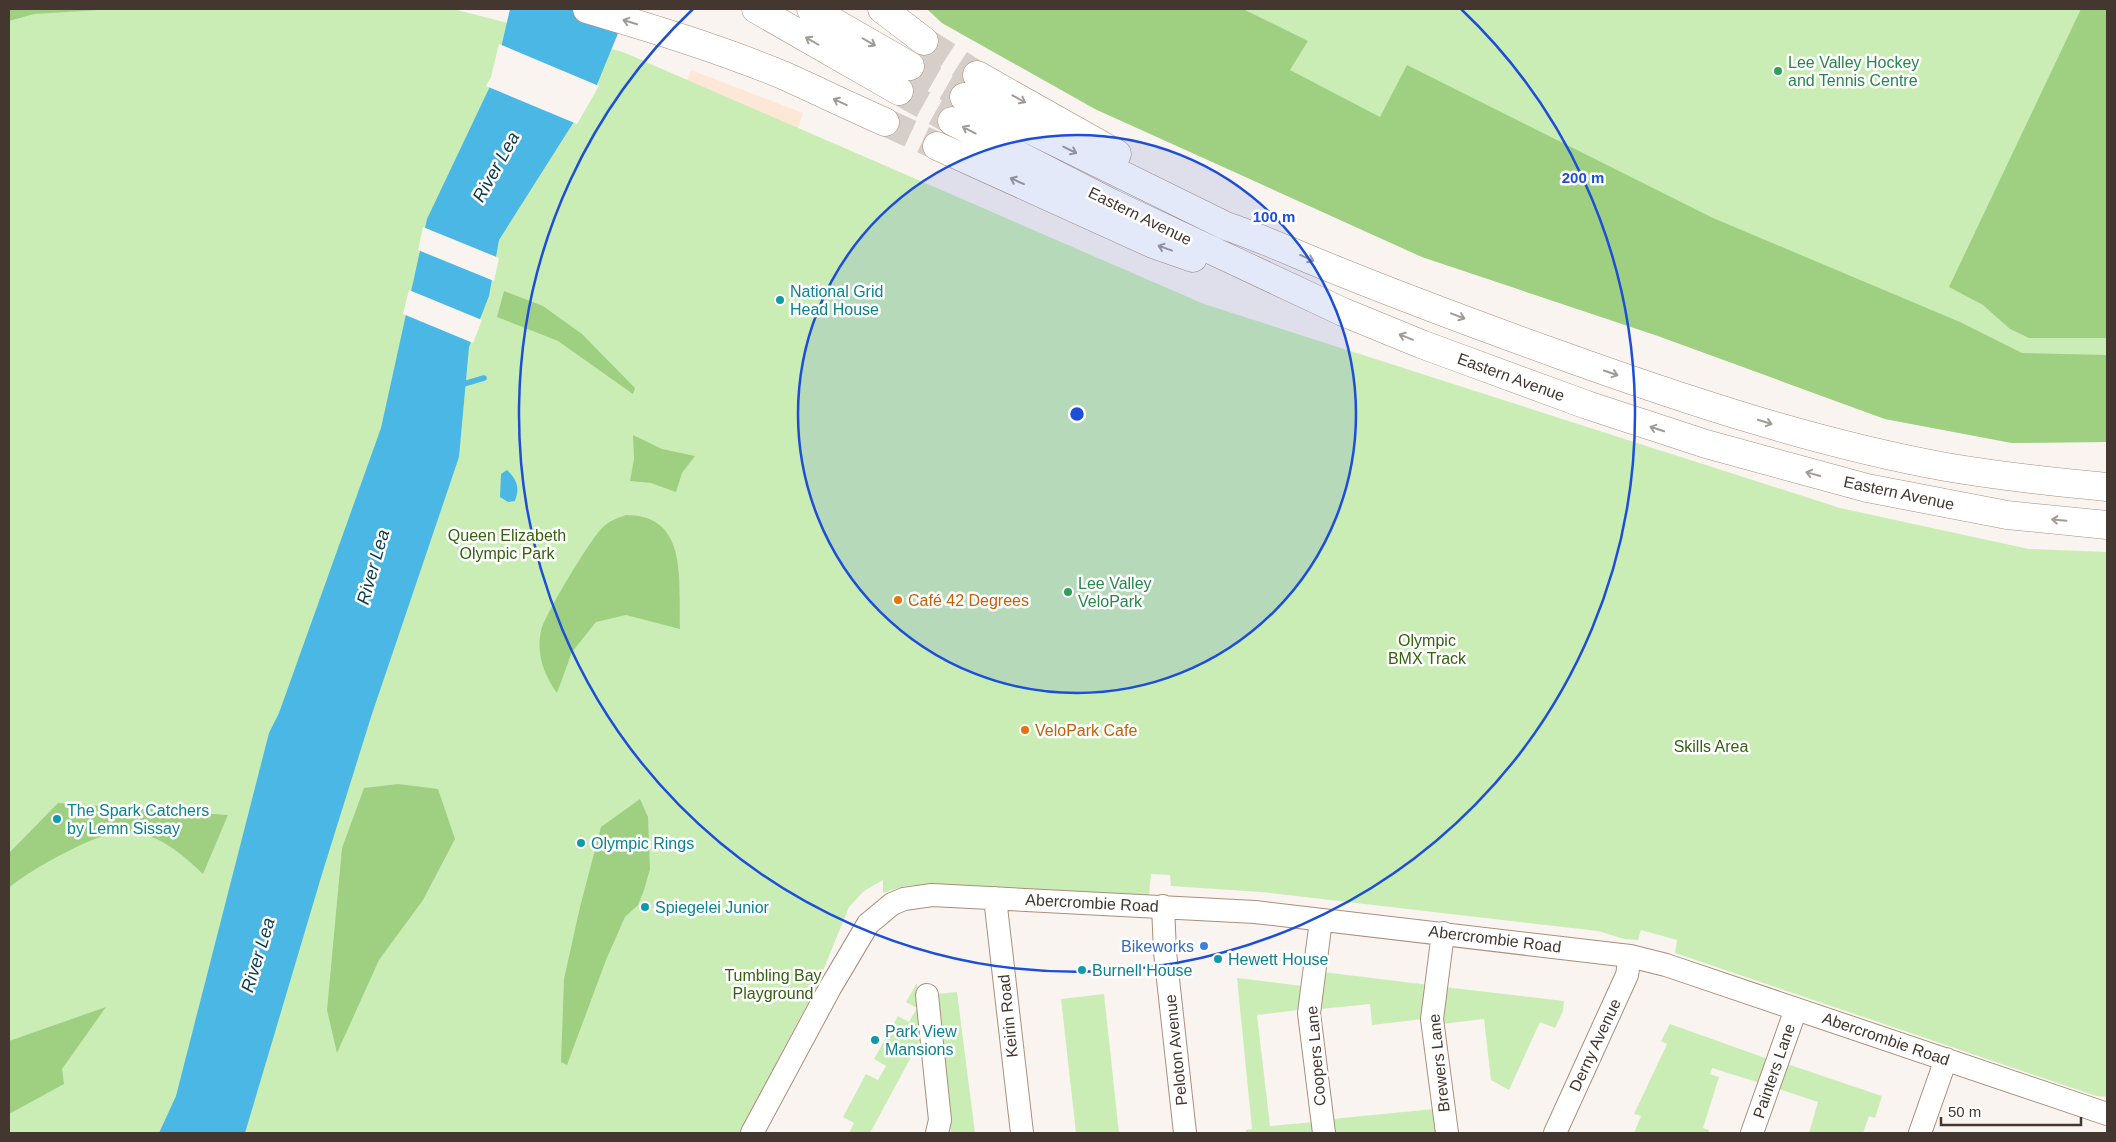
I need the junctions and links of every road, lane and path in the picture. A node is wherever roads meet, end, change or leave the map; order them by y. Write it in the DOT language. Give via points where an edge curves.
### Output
graph roads {
  1 [pos="587,9"];
  2 [pos="756,9"];
  3 [pos="812,9"];
  4 [pos="882,9"];
  5 [pos="924,41"];
  6 [pos="910,66"];
  7 [pos="899,91"];
  8 [pos="885,122"];
  9 [pos="937,146"];
  10 [pos="1343,312"];
  11 [pos="2107,487"];
  12 [pos="2107,525"];
  13 [pos="995,898"];
  14 [pos="1163,906"];
  15 [pos="1321,920"];
  16 [pos="1443,933"];
  17 [pos="1630,956"];
  18 [pos="927,995"];
  19 [pos="1796,1009"];
  20 [pos="1946,1059"];
  21 [pos="2107,1114"];
  22 [pos="752,1133"];
  23 [pos="937,1133"];
  24 [pos="1022,1133"];
  25 [pos="1185,1133"];
  26 [pos="1324,1133"];
  27 [pos="1447,1133"];
  28 [pos="1555,1133"];
  29 [pos="1752,1133"];
  30 [pos="1920,1133"];
  8 -- 1 [label="highway, one-way" via="785,77 672,34"];
  7 -- 2 [label="highway, one-way"];
  3 -- 6 [label="highway, one-way"];
  4 -- 5 [label="highway"];
  10 -- 9 [label="highway, one-way" via="1153,244"];
  10 -- 11 [label="highway, Eastern Avenue, one-way" via="1111,202 964,97 1122,157 1223,206 1262,238 1338,271 1680,397 1791,430 1948,467"];
  12 -- 10 [label="highway, Eastern Avenue, one-way" via="2007,515 1909,497 1748,457 1587,405"];
  13 -- 14 [label="street, Abercrombie Road"];
  13 -- 22 [label="street, Abercrombie Road" via="932,895 904,899 884,908 868,924 830,988"];
  13 -- 24 [label="street, Keirin Road"];
  14 -- 15 [label="street, Abercrombie Road"];
  14 -- 25 [label="street, Peloton Avenue"];
  15 -- 16 [label="street, Abercrombie Road"];
  15 -- 26 [label="street, Coopers Lane" via="1309,1014"];
  16 -- 17 [label="street, Abercrombie Road"];
  16 -- 27 [label="street, Brewers Lane" via="1432,1019"];
  17 -- 19 [label="street, Abercrombie Road"];
  17 -- 28 [label="street, Derny Avenue" via="1627,975"];
  18 -- 23 [label="street" via="940,1120"];
  19 -- 20 [label="street, Abercrombie Road"];
  19 -- 29 [label="street, Painters Lane"];
  20 -- 21 [label="street, Abercrombie Road"];
  20 -- 30 [label="street"];
}
